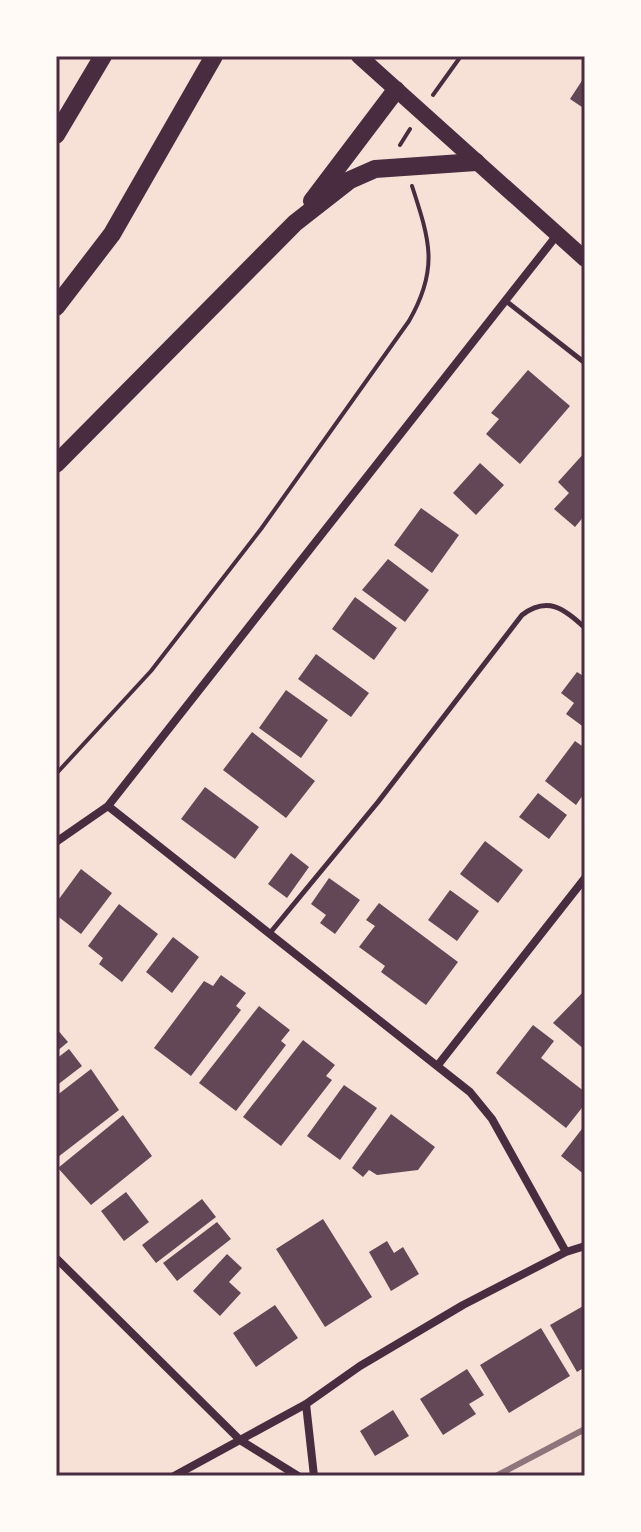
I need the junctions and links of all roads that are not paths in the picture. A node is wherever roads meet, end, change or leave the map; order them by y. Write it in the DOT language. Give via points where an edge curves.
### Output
graph roads {
  1 [pos="103,56"];
  2 [pos="214,56"];
  3 [pos="359,56"];
  4 [pos="396,90"];
  5 [pos="56,135"];
  6 [pos="476,162"];
  7 [pos="295,223"];
  8 [pos="558,234"];
  9 [pos="585,259"];
  10 [pos="506,301"];
  11 [pos="56,307"];
  12 [pos="585,363"];
  13 [pos="56,464"];
  14 [pos="585,628"];
  15 [pos="108,806"];
  16 [pos="56,842"];
  17 [pos="585,878"];
  18 [pos="270,933"];
  19 [pos="438,1065"];
  20 [pos="585,1246"];
  21 [pos="566,1252"];
  22 [pos="56,1258"];
  23 [pos="306,1404"];
  24 [pos="240,1440"];
  25 [pos="174,1476"];
  26 [pos="298,1476"];
  27 [pos="314,1476"];
  1 -- 5 [label="highway"];
  2 -- 11 [label="highway" via="112,234"];
  3 -- 4 [label="main road"];
  4 -- 6 [label="main road"];
  4 -- 7 [label="highway"];
  6 -- 7 [label="highway" via="375,169 350,180"];
  6 -- 8 [label="main road"];
  7 -- 13 [label="highway"];
  8 -- 9 [label="main road"];
  8 -- 10 [label="street"];
  10 -- 12 [label="lane"];
  10 -- 15 [label="street"];
  14 -- 18 [label="lane" via="551,605 537,604 522,615"];
  15 -- 16 [label="street"];
  15 -- 18 [label="street"];
  17 -- 19 [label="street"];
  18 -- 19 [label="street"];
  19 -- 21 [label="street" via="492,1119"];
  20 -- 21 [label="street"];
  21 -- 23 [label="street" via="463,1305"];
  22 -- 24 [label="street"];
  23 -- 24 [label="street"];
  23 -- 27 [label="street"];
  24 -- 25 [label="street"];
  24 -- 26 [label="street"];
}
